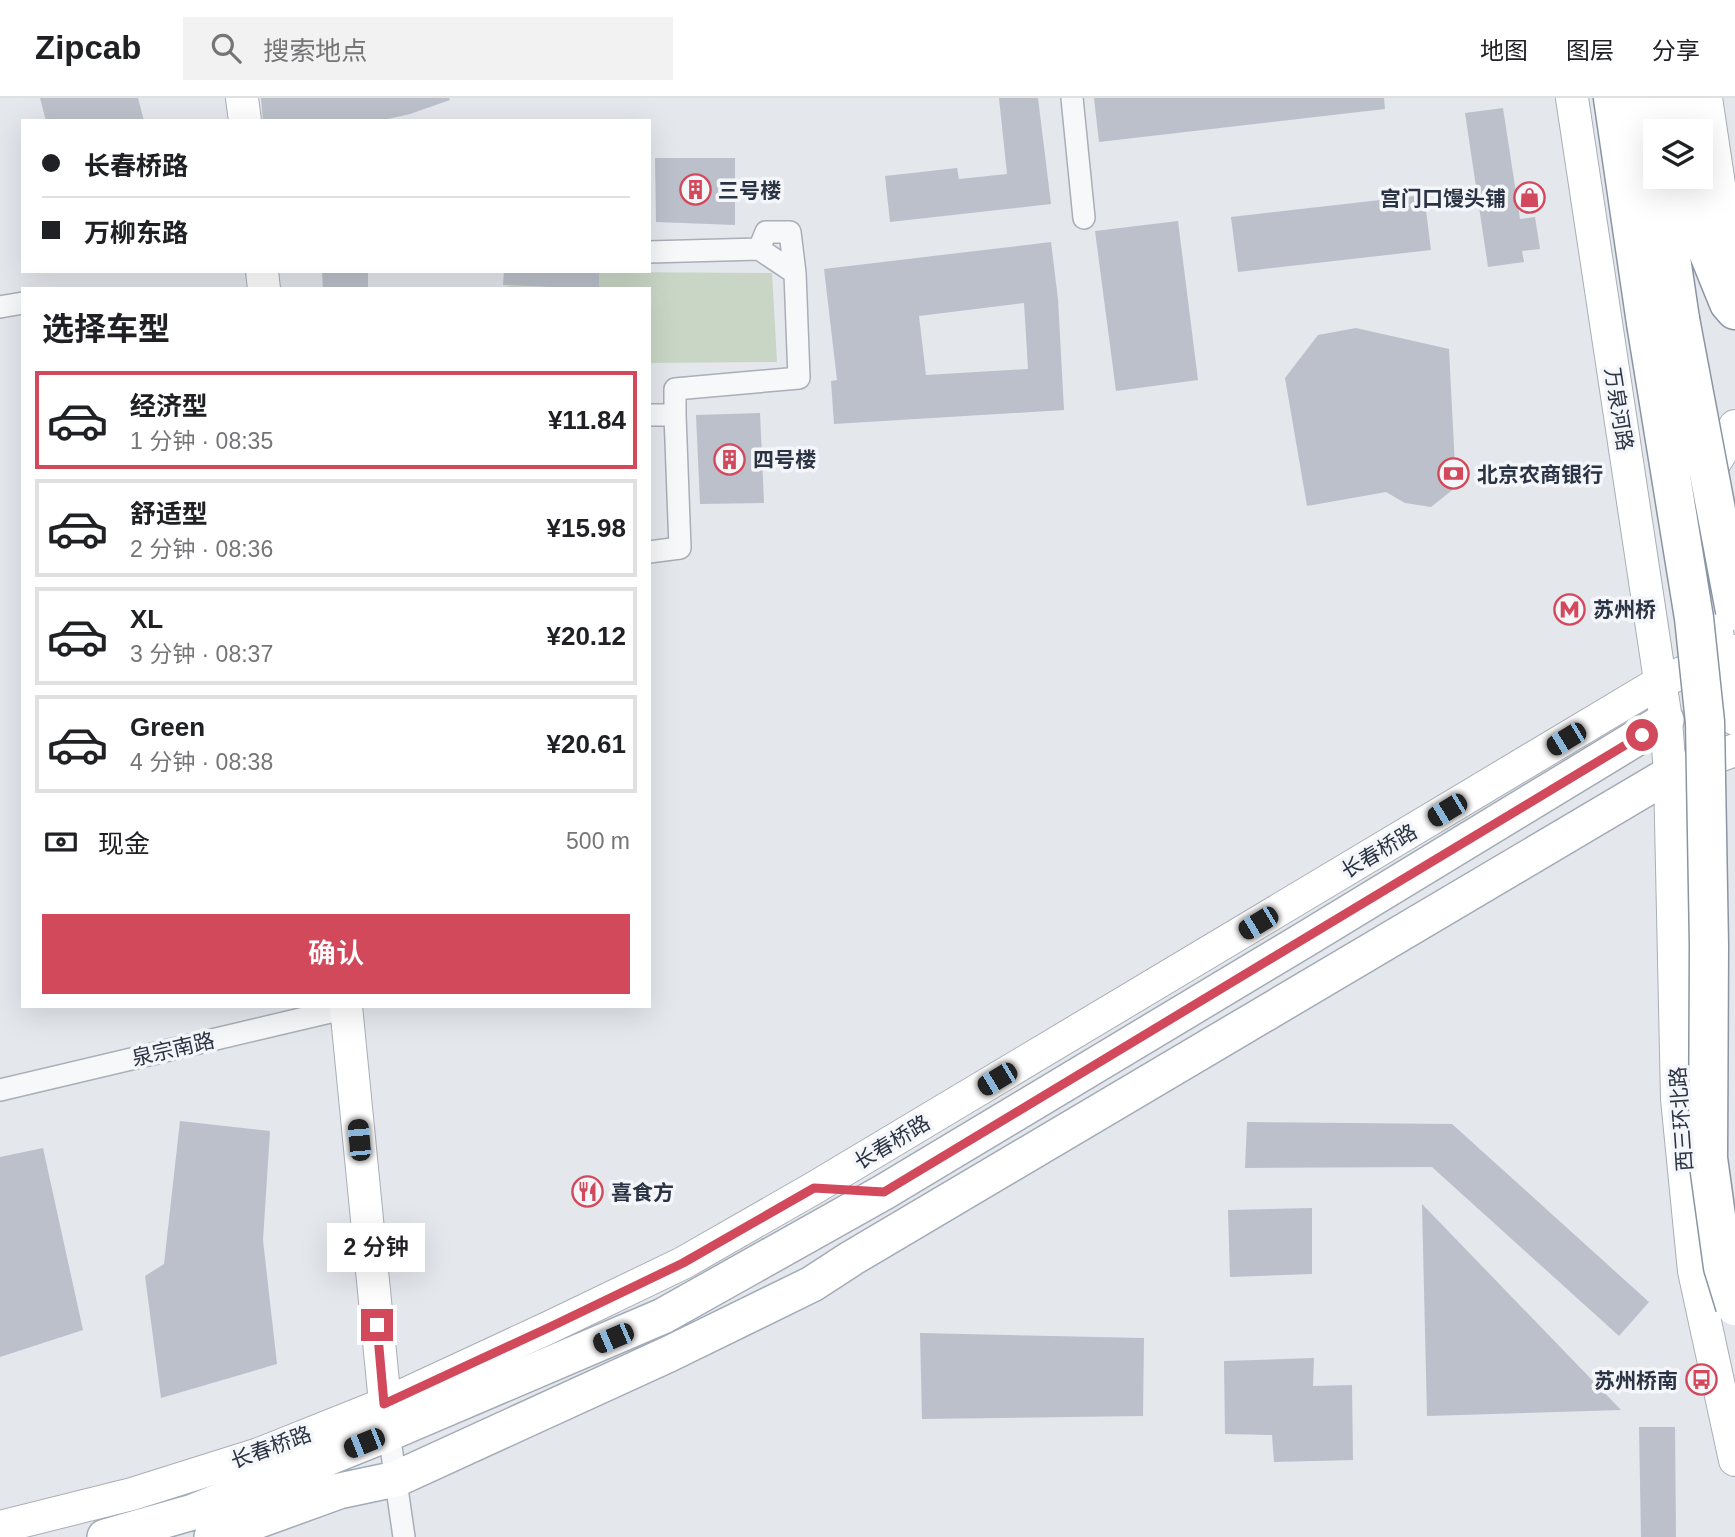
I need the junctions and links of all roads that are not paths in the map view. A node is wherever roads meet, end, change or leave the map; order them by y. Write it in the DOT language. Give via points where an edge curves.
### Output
graph roads {
  1 [pos="242,98"];
  2 [pos="1072,98"];
  3 [pos="1572,98"];
  4 [pos="1613,98"];
  5 [pos="1647,98"];
  6 [pos="1678,98"];
  7 [pos="1706,98"];
  8 [pos="245,119"];
  9 [pos="1650,119"];
  10 [pos="1681,119"];
  11 [pos="1679,189"];
  12 [pos="1684,189"];
  13 [pos="1084,218"];
  14 [pos="759,248"];
  15 [pos="651,252"];
  16 [pos="795,273"];
  17 [pos="1735,291"];
  18 [pos="21,303"];
  19 [pos="0,307"];
  20 [pos="1663,321"];
  21 [pos="651,415"];
  22 [pos="675,415"];
  23 [pos="1735,426"];
  24 [pos="1628,470"];
  25 [pos="1695,494"];
  26 [pos="651,552"];
  27 [pos="1735,611"];
  28 [pos="1729,663"];
  29 [pos="1660,682"];
  30 [pos="1735,719"];
  31 [pos="1666,720"];
  32 [pos="1735,750"];
  33 [pos="1670,786"];
  34 [pos="342,1008"];
  35 [pos="346,1008"];
  36 [pos="0,1090"];
  37 [pos="814,1188"];
  38 [pos="884,1192"];
  39 [pos="1735,1306"];
  40 [pos="386,1418"];
  41 [pos="1735,1460"];
  42 [pos="396,1479"];
  43 [pos="0,1527"];
  44 [pos="105,1537"];
  45 [pos="212,1537"];
  46 [pos="404,1537"];
  1 -- 8 [label="street"];
  2 -- 13 [label="street"];
  3 -- 24 [label="street, 万泉河路"];
  4 -- 20 [label="highway"];
  5 -- 9 [label="highway"];
  6 -- 10 [label="highway"];
  7 -- 17 [label="street"];
  11 -- 20 [label="highway"];
  12 -- 17 [label="highway" via="1730,303"];
  14 -- 15 [label="street"];
  14 -- 16 [label="street"];
  14 -- 16 [label="street" via="766,232 790,232"];
  16 -- 22 [label="street" via="799,377 675,389"];
  18 -- 19 [label="street"];
  20 -- 27 [label="highway, bridge"];
  20 -- 39 [label="highway, bridge" via="1705,722 1707,1158 1723,1267"];
  21 -- 22 [label="street"];
  22 -- 26 [label="street" via="680,548"];
  23 -- 25 [label="street"];
  24 -- 25 [label="street" via="1662,488"];
  24 -- 29 [label="street, 万泉河路"];
  25 -- 28 [label="street"];
  28 -- 29 [label="street, 长春桥路"];
  28 -- 30 [label="street"];
  28 -- 31 [label="street"];
  29 -- 31 [label="street, 万泉河路"];
  29 -- 37 [label="street, 长春桥路"];
  31 -- 33 [label="street, 西三环北路"];
  31 -- 38 [label="main road, 长春桥路"];
  32 -- 33 [label="street"];
  33 -- 41 [label="street, 西三环北路" via="1677,1099 1694,1271"];
  33 -- 42 [label="main road" via="1317,983 812,1284"];
  34 -- 36 [label="street, 泉宗南路"];
  35 -- 40 [label="street"];
  37 -- 38 [label="street"];
  37 -- 40 [label="street, 长春桥路" via="683,1263 538,1333"];
  38 -- 40 [label="main road, 长春桥路" via="663,1316"];
  40 -- 42 [label="street"];
  40 -- 43 [label="street, 长春桥路" via="132,1494"];
  40 -- 44 [label="main road, 长春桥路" via="193,1512"];
  42 -- 45 [label="main road" via="339,1491"];
  42 -- 46 [label="street"];
}
